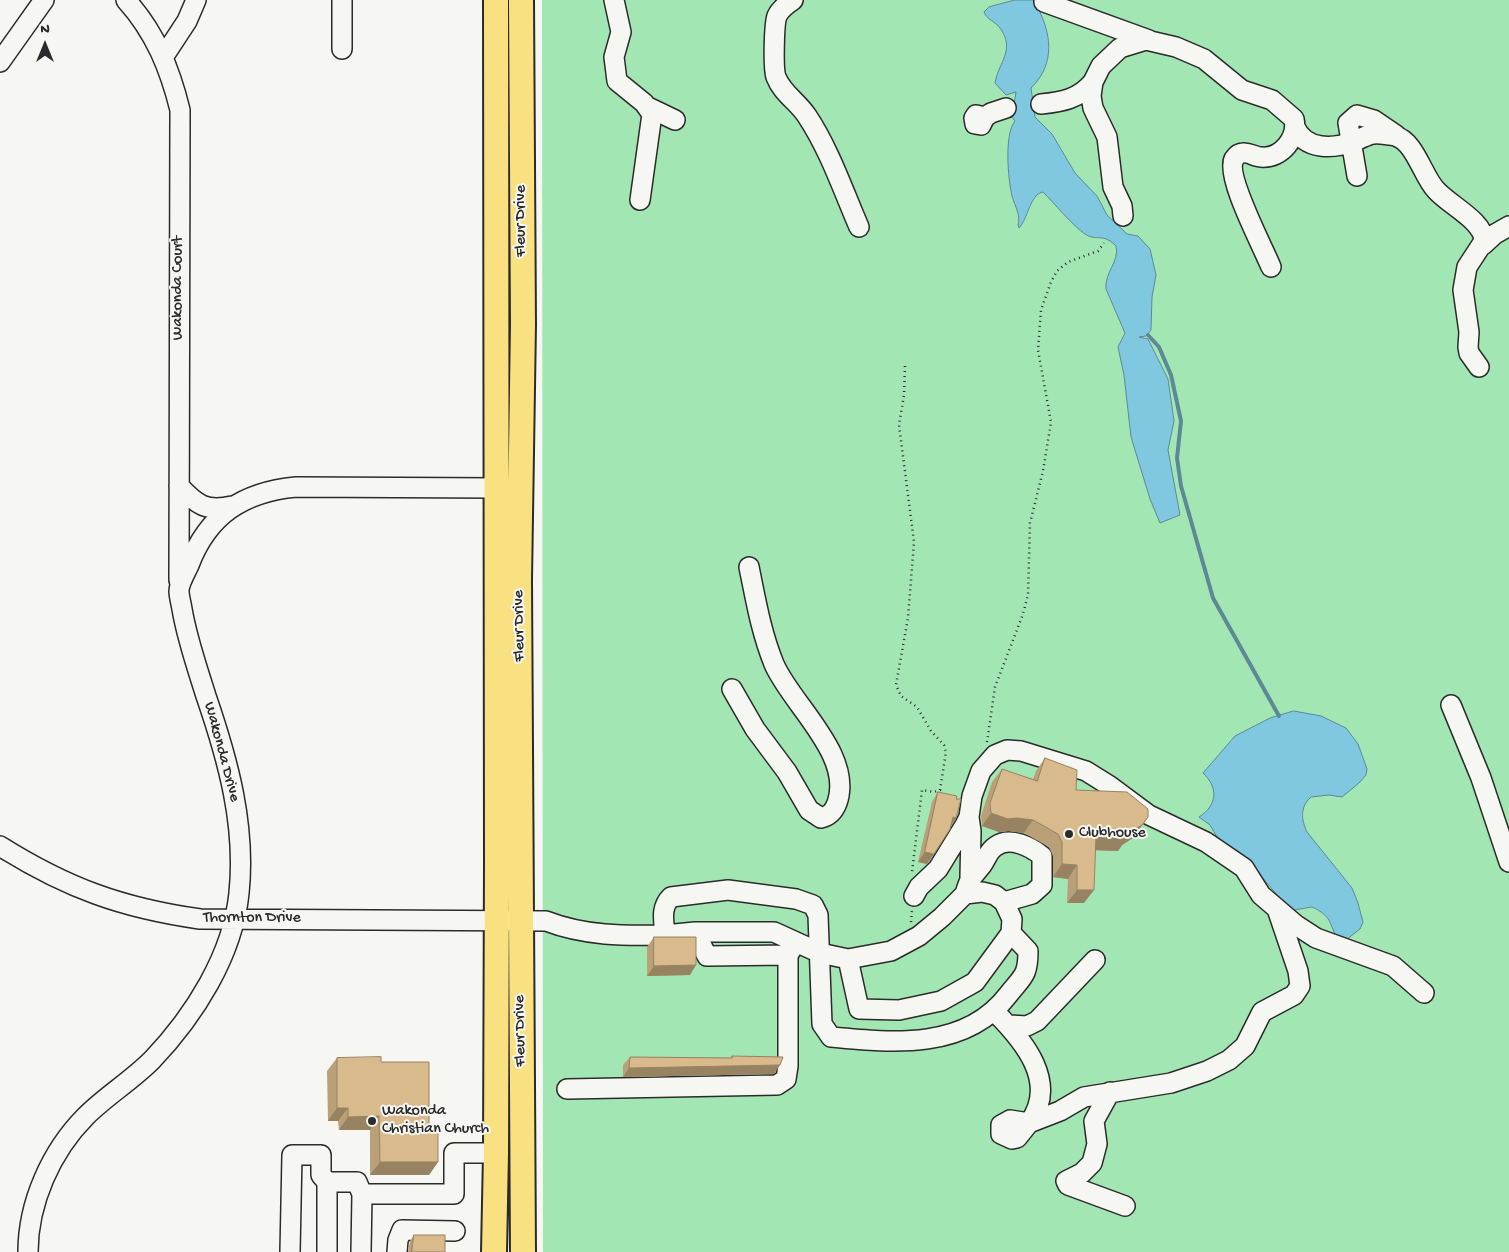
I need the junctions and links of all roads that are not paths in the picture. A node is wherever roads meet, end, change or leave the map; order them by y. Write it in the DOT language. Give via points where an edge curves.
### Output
graph roads {
  1 [pos="44,0"];
  2 [pos="126,0"];
  3 [pos="196,0"];
  4 [pos="342,0"];
  5 [pos="496,0"];
  6 [pos="521,0"];
  7 [pos="614,0"];
  8 [pos="793,0"];
  9 [pos="1044,2"];
  10 [pos="1153,40"];
  11 [pos="342,49"];
  12 [pos="164,56"];
  13 [pos="0,62"];
  14 [pos="1084,99"];
  15 [pos="1041,104"];
  16 [pos="648,108"];
  17 [pos="1006,108"];
  18 [pos="985,117"];
  19 [pos="675,120"];
  20 [pos="1296,127"];
  21 [pos="1350,143"];
  22 [pos="1357,176"];
  23 [pos="640,200"];
  24 [pos="1122,216"];
  25 [pos="859,227"];
  26 [pos="1506,227"];
  27 [pos="1482,237"];
  28 [pos="1271,267"];
  29 [pos="1479,367"];
  30 [pos="179,486"];
  31 [pos="498,488"];
  32 [pos="232,506"];
  33 [pos="520,514"];
  34 [pos="749,567"];
  35 [pos="179,590"];
  36 [pos="732,688"];
  37 [pos="1450,704"];
  38 [pos="969,817"];
  39 [pos="0,846"];
  40 [pos="1509,862"];
  41 [pos="973,878"];
  42 [pos="914,896"];
  43 [pos="1000,898"];
  44 [pos="1277,908"];
  45 [pos="234,920"];
  46 [pos="509,920"];
  47 [pos="1011,933"];
  48 [pos="665,935"];
  49 [pos="792,949"];
  50 [pos="820,953"];
  51 [pos="848,959"];
  52 [pos="1095,960"];
  53 [pos="1424,993"];
  54 [pos="859,1009"];
  55 [pos="995,1012"];
  56 [pos="1009,1025"];
  57 [pos="857,1039"];
  58 [pos="567,1089"];
  59 [pos="1110,1092"];
  60 [pos="1060,1111"];
  61 [pos="1094,1125"];
  62 [pos="496,1153"];
  63 [pos="327,1182"];
  64 [pos="362,1194"];
  65 [pos="1125,1206"];
  66 [pos="455,1231"];
  67 [pos="28,1252"];
  68 [pos="290,1252"];
  69 [pos="327,1252"];
  70 [pos="361,1252"];
  71 [pos="397,1252"];
  72 [pos="494,1252"];
  73 [pos="523,1252"];
  1 -- 13 [label="street"];
  2 -- 12 [label="street, Wakonda Court" via="142,19"];
  3 -- 12 [label="street" via="187,21"];
  4 -- 11 [label="street"];
  5 -- 31 [label="main road, Fleur Drive"];
  6 -- 33 [label="main road, Fleur Drive" via="523,324"];
  7 -- 16 [label="street" via="621,32 614,56 617,80"];
  8 -- 25 [label="street" via="776,18 776,76 812,125"];
  9 -- 10 [label="street"];
  10 -- 14 [label="street" via="1141,40 1115,51 1101,66"];
  10 -- 20 [label="street" via="1204,59 1242,90 1272,100 1290,114"];
  12 -- 30 [label="street, Wakonda Court" via="180,110"];
  14 -- 15 [label="street"];
  14 -- 24 [label="street" via="1107,137"];
  16 -- 19 [label="street"];
  16 -- 23 [label="street" via="652,121"];
  17 -- 18 [label="street"];
  20 -- 21 [label="street" via="1303,138 1318,145 1329,147"];
  20 -- 28 [label="street" via="1291,140 1280,151 1268,157 1241,153 1231,167 1234,182"];
  21 -- 22 [label="street"];
  21 -- 27 [label="street" via="1373,134 1399,137 1413,151 1437,192"];
  26 -- 27 [label="street"];
  27 -- 29 [label="street" via="1466,267 1462,290 1468,346"];
  30 -- 32 [label="street" via="203,506 216,510"];
  30 -- 35 [label="street, Wakonda Court"];
  31 -- 32 [label="street" via="296,487 261,492"];
  31 -- 33 [label="street"];
  31 -- 46 [label="main road, Fleur Drive"];
  32 -- 35 [label="street" via="212,524 199,542"];
  33 -- 46 [label="main road, Fleur Drive"];
  34 -- 36 [label="street" via="759,618 775,666 818,729 834,761 839,794 828,816 821,818 809,810"];
  35 -- 45 [label="street, Wakonda Drive" via="193,656 231,775 238,815 239,884"];
  37 -- 40 [label="street" via="1481,778"];
  38 -- 41 [label="street"];
  38 -- 42 [label="street" via="941,865"];
  38 -- 44 [label="street" via="972,796 983,769 995,755 1007,750 1021,751 1086,771 1149,815 1206,842 1235,860 1250,874 1261,895"];
  39 -- 45 [label="street, Thornton Drive" via="73,887 114,902 171,915"];
  41 -- 43 [label="street"];
  41 -- 43 [label="street" via="982,892"];
  41 -- 43 [label="street" via="997,845 1012,842 1031,847 1042,856 1042,885 1032,894"];
  41 -- 51 [label="street" via="942,917 910,940 891,951"];
  43 -- 47 [label="street" via="1012,919"];
  44 -- 53 [label="street" via="1316,938 1393,966"];
  44 -- 59 [label="street" via="1298,971 1298,991 1262,1012 1244,1046 1229,1060 1171,1082"];
  45 -- 46 [label="street, Thornton Drive"];
  45 -- 67 [label="street, Wakonda Drive" via="214,973 175,1034 144,1067 85,1116 60,1149 49,1167 35,1206"];
  46 -- 48 [label="street, Thornton Drive" via="546,920 568,929 599,934"];
  46 -- 62 [label="main road, Fleur Drive"];
  46 -- 73 [label="main road, Fleur Drive"];
  47 -- 54 [label="street" via="975,982 957,993 899,1010"];
  47 -- 55 [label="street" via="1028,951 1028,970"];
  48 -- 49 [label="street, Thornton Drive" via="774,932"];
  48 -- 50 [label="street" via="663,913 665,903 671,897 728,890 764,894 813,905 818,915"];
  49 -- 50 [label="street, Thornton Drive"];
  49 -- 58 [label="street" via="788,1066 786,1079 777,1085"];
  50 -- 51 [label="street, Thornton Drive"];
  50 -- 57 [label="street" via="822,1024 831,1036"];
  51 -- 54 [label="street"];
  52 -- 56 [label="street" via="1036,1021 1027,1026"];
  54 -- 57 [label="street"];
  55 -- 56 [label="street"];
  55 -- 57 [label="street" via="956,1034 888,1042"];
  56 -- 60 [label="street" via="1028,1052 1038,1075 1040,1104 1029,1122"];
  59 -- 60 [label="street" via="1084,1097"];
  59 -- 61 [label="street"];
  60 -- 61 [label="street" via="1079,1114"];
  61 -- 65 [label="street" via="1095,1157 1088,1169 1066,1180 1068,1185"];
  62 -- 64 [label="street" via="454,1153 454,1194"];
  62 -- 72 [label="main road, Fleur Drive"];
  63 -- 64 [label="street" via="357,1182"];
  63 -- 68 [label="street" via="321,1175 321,1154 292,1155"];
  63 -- 69 [label="street"];
  64 -- 70 [label="street"];
  66 -- 71 [label="street" via="402,1230"];
}
